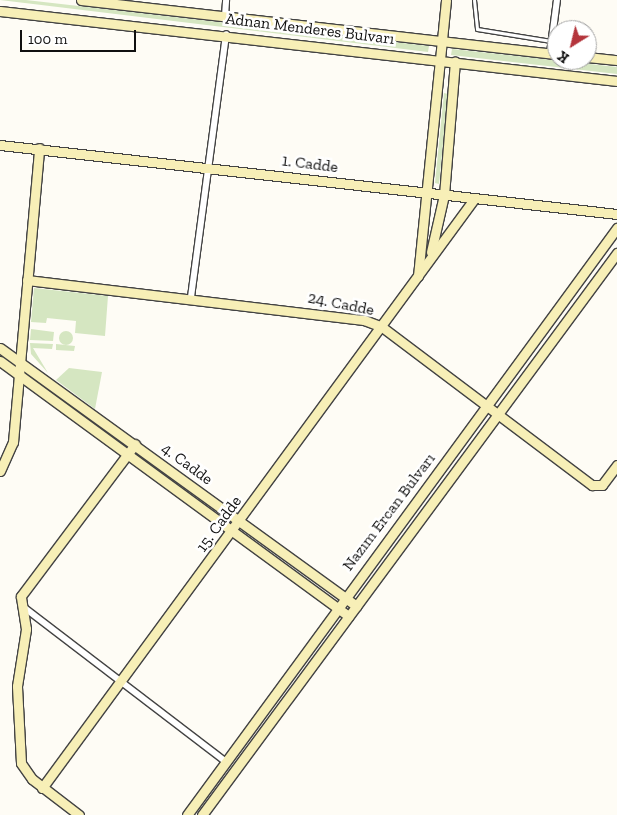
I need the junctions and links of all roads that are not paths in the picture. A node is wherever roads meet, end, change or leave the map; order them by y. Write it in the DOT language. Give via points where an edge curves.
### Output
graph roads {
  1 [pos="81,0"];
  2 [pos="226,0"];
  3 [pos="446,0"];
  4 [pos="474,0"];
  5 [pos="557,0"];
  6 [pos="0,11"];
  7 [pos="224,16"];
  8 [pos="554,20"];
  9 [pos="226,34"];
  10 [pos="547,40"];
  11 [pos="442,41"];
  12 [pos="547,52"];
  13 [pos="597,58"];
  14 [pos="441,59"];
  15 [pos="617,60"];
  16 [pos="455,61"];
  17 [pos="617,81"];
  18 [pos="0,145"];
  19 [pos="39,148"];
  20 [pos="208,167"];
  21 [pos="428,193"];
  22 [pos="444,195"];
  23 [pos="474,198"];
  24 [pos="617,214"];
  25 [pos="617,228"];
  26 [pos="617,253"];
  27 [pos="418,276"];
  28 [pos="27,280"];
  29 [pos="191,297"];
  30 [pos="382,327"];
  31 [pos="0,348"];
  32 [pos="0,361"];
  33 [pos="20,362"];
  34 [pos="19,375"];
  35 [pos="486,407"];
  36 [pos="498,416"];
  37 [pos="134,444"];
  38 [pos="128,454"];
  39 [pos="3,458"];
  40 [pos="617,465"];
  41 [pos="0,471"];
  42 [pos="240,522"];
  43 [pos="233,531"];
  44 [pos="344,598"];
  45 [pos="22,606"];
  46 [pos="356,606"];
  47 [pos="338,607"];
  48 [pos="349,616"];
  49 [pos="121,682"];
  50 [pos="225,761"];
  51 [pos="42,788"];
  52 [pos="78,815"];
  53 [pos="186,815"];
  54 [pos="202,815"];
  1 -- 7 [label="street, Adnan Menderes Bulvarı"];
  2 -- 7 [label="street"];
  3 -- 11 [label="street, 15. Cadde"];
  4 -- 10 [label="lane" via="476,30"];
  5 -- 8 [label="street"];
  6 -- 9 [label="street, Adnan Menderes Bulvarı"];
  7 -- 11 [label="street, Adnan Menderes Bulvarı"];
  9 -- 14 [label="street, Adnan Menderes Bulvarı"];
  9 -- 20 [label="street"];
  11 -- 12 [label="street, Adnan Menderes Bulvarı"];
  11 -- 14 [label="street, 15. Cadde"];
  13 -- 15 [label="street"];
  14 -- 16 [label="street, Adnan Menderes Bulvarı"];
  14 -- 21 [label="street, 15. Cadde"];
  16 -- 17 [label="street, Adnan Menderes Bulvarı"];
  16 -- 22 [label="street, 15. Cadde"];
  18 -- 19 [label="street, 1. Cadde"];
  19 -- 20 [label="street, 1. Cadde"];
  19 -- 28 [label="street"];
  20 -- 21 [label="street, 1. Cadde"];
  20 -- 29 [label="street"];
  21 -- 22 [label="street, 1. Cadde"];
  21 -- 27 [label="street, 15. Cadde"];
  22 -- 23 [label="street, 1. Cadde"];
  22 -- 27 [label="street, 15. Cadde" via="436,240"];
  23 -- 24 [label="street, 1. Cadde"];
  23 -- 27 [label="street, 15. Cadde"];
  25 -- 35 [label="street, Nazım Ercan Bulvarı"];
  26 -- 36 [label="street, Nazım Ercan Bulvarı"];
  27 -- 30 [label="street, 15. Cadde"];
  28 -- 29 [label="street, 24. Cadde"];
  28 -- 33 [label="street"];
  29 -- 30 [label="street, 24. Cadde" via="349,317"];
  30 -- 35 [label="street, 24. Cadde"];
  30 -- 42 [label="street, 15. Cadde"];
  31 -- 33 [label="street, 4. Cadde"];
  32 -- 34 [label="street, 4. Cadde"];
  33 -- 34 [label="street"];
  33 -- 37 [label="street, 4. Cadde"];
  34 -- 38 [label="street, 4. Cadde"];
  34 -- 39 [label="street" via="13,442"];
  35 -- 36 [label="street, 24. Cadde"];
  35 -- 44 [label="street, Nazım Ercan Bulvarı"];
  36 -- 40 [label="street, 24. Cadde" via="599,486"];
  36 -- 46 [label="street, Nazım Ercan Bulvarı"];
  37 -- 38 [label="street"];
  37 -- 42 [label="street, 4. Cadde"];
  38 -- 43 [label="street, 4. Cadde"];
  38 -- 45 [label="street" via="23,590"];
  39 -- 41 [label="street"];
  42 -- 43 [label="street, 15. Cadde"];
  42 -- 44 [label="street, 4. Cadde"];
  43 -- 47 [label="street, 4. Cadde"];
  43 -- 49 [label="street, 15. Cadde"];
  44 -- 46 [label="street, 4. Cadde"];
  44 -- 47 [label="street, Nazım Ercan Bulvarı"];
  45 -- 49 [label="street"];
  45 -- 51 [label="street" via="26,635 17,686 19,750 24,769"];
  46 -- 48 [label="street, Nazım Ercan Bulvarı"];
  47 -- 48 [label="street, 4. Cadde"];
  47 -- 50 [label="street, Nazım Ercan Bulvarı"];
  48 -- 54 [label="street, Nazım Ercan Bulvarı"];
  49 -- 50 [label="street"];
  49 -- 51 [label="street, 15. Cadde"];
  50 -- 53 [label="street, Nazım Ercan Bulvarı"];
  51 -- 52 [label="street"];
}
